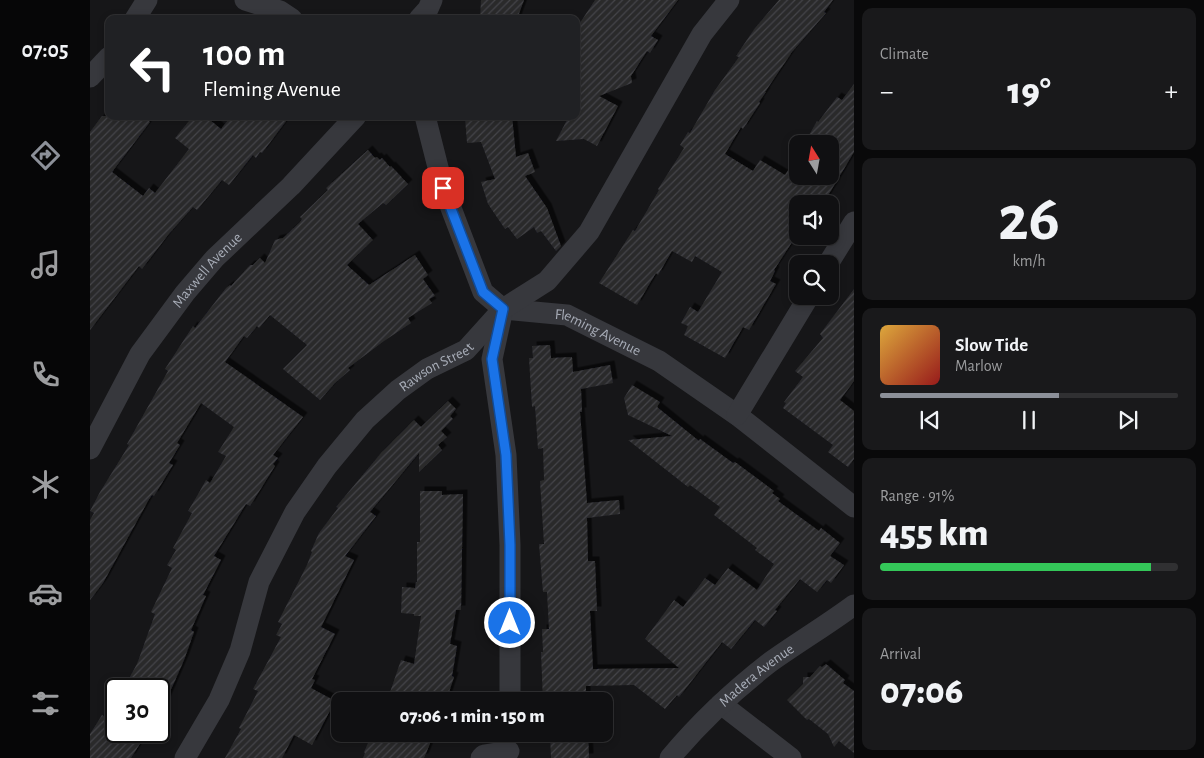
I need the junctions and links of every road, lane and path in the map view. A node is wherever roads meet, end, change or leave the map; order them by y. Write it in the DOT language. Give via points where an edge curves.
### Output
graph roads {
  1 [pos="147,0"];
  2 [pos="245,0"];
  3 [pos="729,0"];
  4 [pos="138,15"];
  5 [pos="286,15"];
  6 [pos="105,61"];
  7 [pos="90,77"];
  8 [pos="352,120"];
  9 [pos="426,120"];
  10 [pos="854,222"];
  11 [pos="834,255"];
  12 [pos="804,305"];
  13 [pos="503,309"];
  14 [pos="737,415"];
  15 [pos="90,449"];
  16 [pos="854,507"];
  17 [pos="854,604"];
  18 [pos="510,692"];
  19 [pos="721,704"];
  20 [pos="510,747"];
  21 [pos="185,758"];
  22 [pos="481,758"];
  23 [pos="670,758"];
  24 [pos="791,758"];
  1 -- 4 [label="street"];
  2 -- 5 [label="street"];
  3 -- 13 [label="street, Rawson Street" via="702,34 589,232 548,281"];
  6 -- 7 [label="street"];
  8 -- 15 [label="street, Maxwell Avenue" via="185,293 140,354"];
  9 -- 13 [label="street" via="443,188 483,292"];
  10 -- 11 [label="street"];
  12 -- 14 [label="street"];
  13 -- 14 [label="street, Fleming Avenue" via="568,315 659,361"];
  13 -- 18 [label="street" via="492,359 506,455"];
  13 -- 21 [label="street, Rawson Street" via="466,350 427,369 398,390 365,420 327,466 295,512 259,582 240,651 223,692"];
  14 -- 16 [label="street, Fleming Avenue"];
  17 -- 19 [label="street, Madera Avenue" via="770,663"];
  19 -- 23 [label="street, Madera Avenue"];
  19 -- 24 [label="street"];
  20 -- 22 [label="street"];
}
